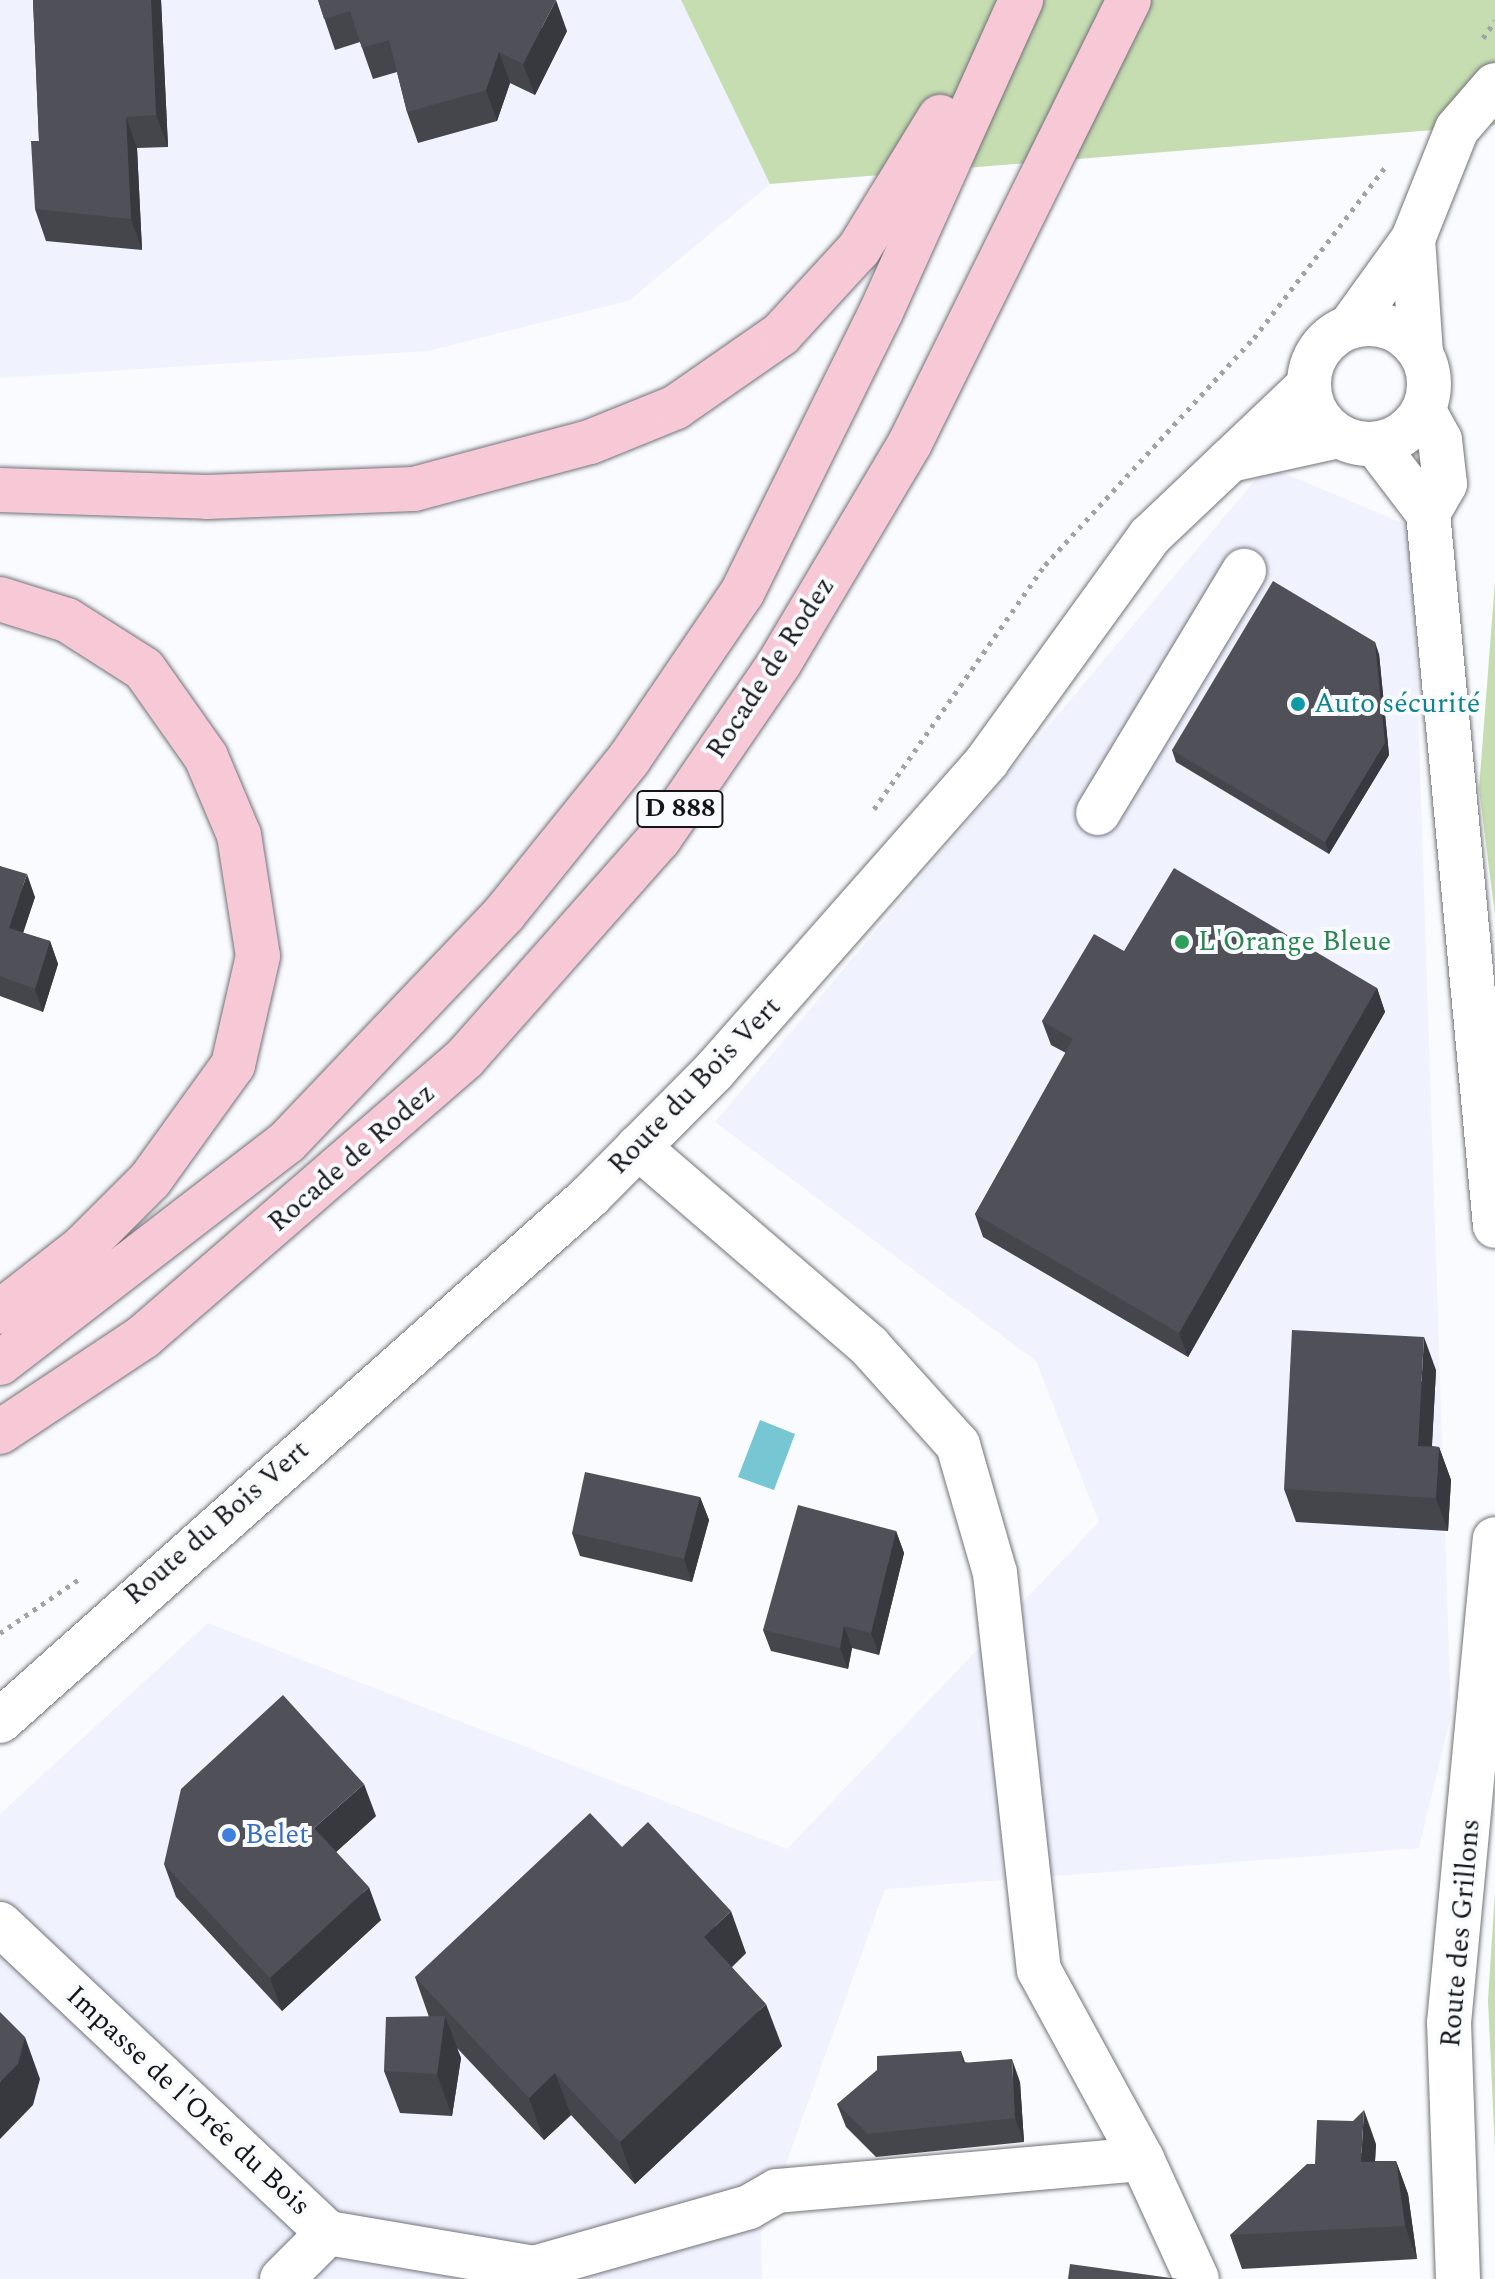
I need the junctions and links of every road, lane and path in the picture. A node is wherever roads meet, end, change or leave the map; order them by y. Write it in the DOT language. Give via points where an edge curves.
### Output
graph roads {
  1 [pos="997,0"];
  2 [pos="1021,0"];
  3 [pos="1129,0"];
  4 [pos="1495,85"];
  5 [pos="1395,154"];
  6 [pos="1413,239"];
  7 [pos="1351,325"];
  8 [pos="1421,353"];
  9 [pos="1308,386"];
  10 [pos="1424,411"];
  11 [pos="1357,440"];
  12 [pos="1228,461"];
  13 [pos="0,490"];
  14 [pos="1428,513"];
  15 [pos="1244,571"];
  16 [pos="0,599"];
  17 [pos="1098,813"];
  18 [pos="870,814"];
  19 [pos="638,1147"];
  20 [pos="1495,1226"];
  21 [pos="0,1312"];
  22 [pos="0,1363"];
  23 [pos="0,1432"];
  24 [pos="1495,1539"];
  25 [pos="95,1568"];
  26 [pos="0,1633"];
  27 [pos="85,1639"];
  28 [pos="0,1701"];
  29 [pos="0,1721"];
  30 [pos="0,1924"];
  31 [pos="1142,2159"];
  32 [pos="328,2233"];
  33 [pos="282,2279"];
  34 [pos="1197,2279"];
  35 [pos="1458,2279"];
  1 -- 13 [label="highway" via="923,152 859,249 781,334 676,407 590,442 414,489 207,497"];
  2 -- 22 [label="highway, Rocade de Rodez / D 888" via="881,312 742,593 629,759 504,914 287,1142"];
  3 -- 23 [label="highway, Rocade de Rodez / D 888" via="910,443 780,662 659,839 465,1058 143,1337"];
  4 -- 6 [label="street" via="1457,129"];
  5 -- 18 [label="path" via="1254,338 1045,565"];
  6 -- 7 [label="street"];
  6 -- 8 [label="street"];
  7 -- 8 [label="street" via="1391,327"];
  7 -- 9 [label="street" via="1319,348"];
  8 -- 10 [label="street" via="1430,391"];
  9 -- 11 [label="street" via="1312,406"];
  9 -- 12 [label="street, Route du Bois Vert"];
  10 -- 11 [label="street" via="1412,427"];
  10 -- 14 [label="street" via="1440,440 1445,484"];
  11 -- 12 [label="street"];
  11 -- 14 [label="street"];
  12 -- 19 [label="street, Route du Bois Vert" via="1150,536 987,761"];
  14 -- 20 [label="street"];
  15 -- 17 [label="street"];
  16 -- 21 [label="highway" via="67,620 144,669 206,757 239,835 258,956 224,1078 150,1180 83,1247"];
  19 -- 27 [label="street, Route du Bois Vert"];
  19 -- 31 [label="street" via="869,1346 958,1445 995,1573 1039,1970"];
  24 -- 35 [label="street, Route des Grillons" via="1449,2023"];
  25 -- 26 [label="path"];
  27 -- 28 [label="street" via="54,1653"];
  27 -- 29 [label="street"];
  30 -- 32 [label="street, Impasse de l'Orée du Bois"];
  31 -- 32 [label="street" via="777,2191 749,2207 534,2268"];
  31 -- 34 [label="street"];
  32 -- 33 [label="street, Impasse de l'Orée du Bois"];
}
